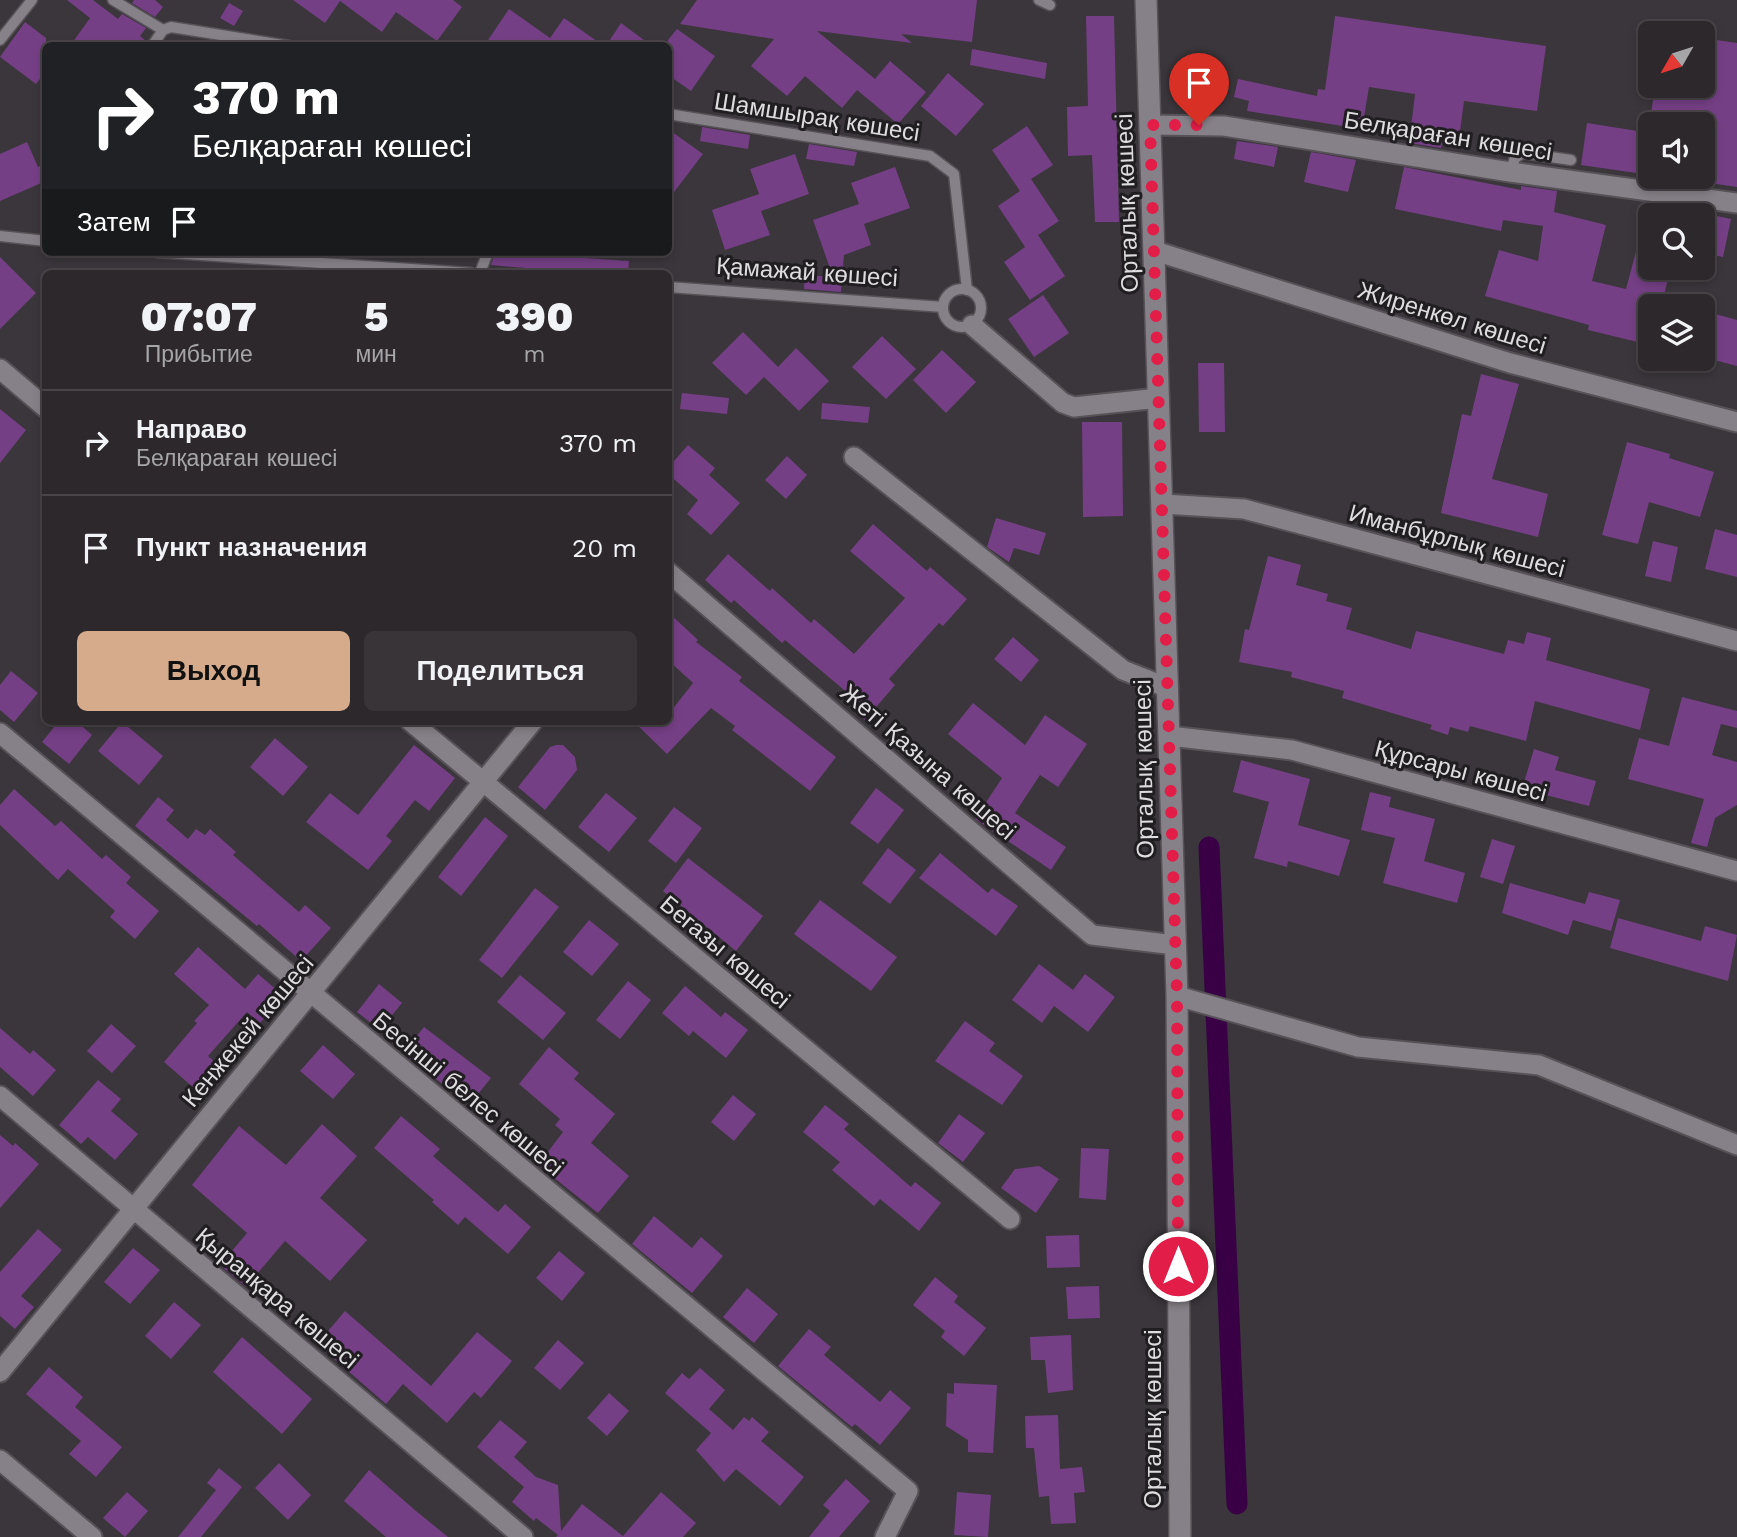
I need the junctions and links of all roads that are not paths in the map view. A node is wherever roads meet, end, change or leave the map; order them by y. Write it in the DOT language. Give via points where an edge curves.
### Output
graph roads {
  1 [pos="32,0"];
  2 [pos="113,0"];
  3 [pos="1039,0"];
  4 [pos="1146,0"];
  5 [pos="1051,5"];
  6 [pos="163,30"];
  7 [pos="0,40"];
  8 [pos="155,42"];
  9 [pos="264,42"];
  10 [pos="672,115"];
  11 [pos="1150,125"];
  12 [pos="1571,160"];
  13 [pos="1510,172"];
  14 [pos="1737,203"];
  15 [pos="0,236"];
  16 [pos="42,241"];
  17 [pos="1154,251"];
  18 [pos="216,256"];
  19 [pos="426,270"];
  20 [pos="672,287"];
  21 [pos="967,290"];
  22 [pos="943,307"];
  23 [pos="972,325"];
  24 [pos="0,369"];
  25 [pos="1159,398"];
  26 [pos="42,405"];
  27 [pos="1737,422"];
  28 [pos="854,457"];
  29 [pos="1163,504"];
  30 [pos="672,575"];
  31 [pos="1737,641"];
  32 [pos="1168,688"];
  33 [pos="415,725"];
  34 [pos="530,725"];
  35 [pos="0,733"];
  36 [pos="1169,736"];
  37 [pos="482,783"];
  38 [pos="1737,871"];
  39 [pos="1175,945"];
  40 [pos="311,995"];
  41 [pos="1177,996"];
  42 [pos="0,1096"];
  43 [pos="1737,1145"];
  44 [pos="133,1209"];
  45 [pos="1010,1219"];
  46 [pos="0,1372"];
  47 [pos="0,1460"];
  48 [pos="92,1537"];
  49 [pos="523,1537"];
  50 [pos="885,1537"];
  51 [pos="1180,1537"];
  1 -- 7 [label="lane"];
  2 -- 6 [label="lane"];
  3 -- 5 [label="lane"];
  4 -- 11 [label="main road, Орталық көшесі"];
  6 -- 8 [label="lane"];
  6 -- 9 [label="lane" via="171,27"];
  10 -- 21 [label="lane, Шамшырақ көшесі" via="930,156 954,174"];
  11 -- 13 [label="street, Белқараған көшесі" via="1224,126"];
  11 -- 17 [label="main road, Орталық көшесі"];
  12 -- 13 [label="lane" via="1523,153 1515,158"];
  13 -- 14 [label="street, Белқараған көшесі"];
  15 -- 16 [label="lane"];
  17 -- 25 [label="main road, Орталық көшесі"];
  17 -- 27 [label="street, Жиренкөл көшесі" via="1510,363"];
  18 -- 19 [label="lane"];
  20 -- 22 [label="lane, Қамажай көшесі"];
  21 -- 22 [label="lane" via="953,291"];
  21 -- 23 [label="lane" via="981,306"];
  22 -- 23 [label="lane" via="944,317 952,325"];
  23 -- 25 [label="street" via="1063,403 1074,407"];
  24 -- 26 [label="street"];
  25 -- 29 [label="main road, Орталық көшесі"];
  28 -- 32 [label="street" via="1123,670"];
  29 -- 31 [label="street, Иманбұрлық көшесі" via="1244,509"];
  29 -- 32 [label="main road, Орталық көшесі"];
  30 -- 39 [label="street, Жеті Қазына көшесі" via="1092,935"];
  32 -- 36 [label="main road, Орталық көшесі"];
  33 -- 37 [label="street, Бегазы көшесі"];
  34 -- 37 [label="street, Кенжекей көшесі"];
  35 -- 40 [label="street, Бесінші белес көшесі"];
  36 -- 38 [label="street, Құрсары көшесі" via="1292,750"];
  36 -- 39 [label="main road, Орталық көшесі"];
  37 -- 40 [label="street, Кенжекей көшесі"];
  37 -- 45 [label="street, Бегазы көшесі"];
  39 -- 41 [label="main road, Орталық көшесі"];
  40 -- 44 [label="street, Кенжекей көшесі"];
  40 -- 50 [label="street, Бесінші белес көшесі" via="908,1491"];
  41 -- 43 [label="street" via="1358,1047 1539,1065"];
  41 -- 51 [label="main road, Орталық көшесі"];
  42 -- 44 [label="street, Қыранқара көшесі"];
  44 -- 46 [label="street, Кенжекей көшесі"];
  44 -- 49 [label="street, Қыранқара көшесі"];
  47 -- 48 [label="street"];
}
